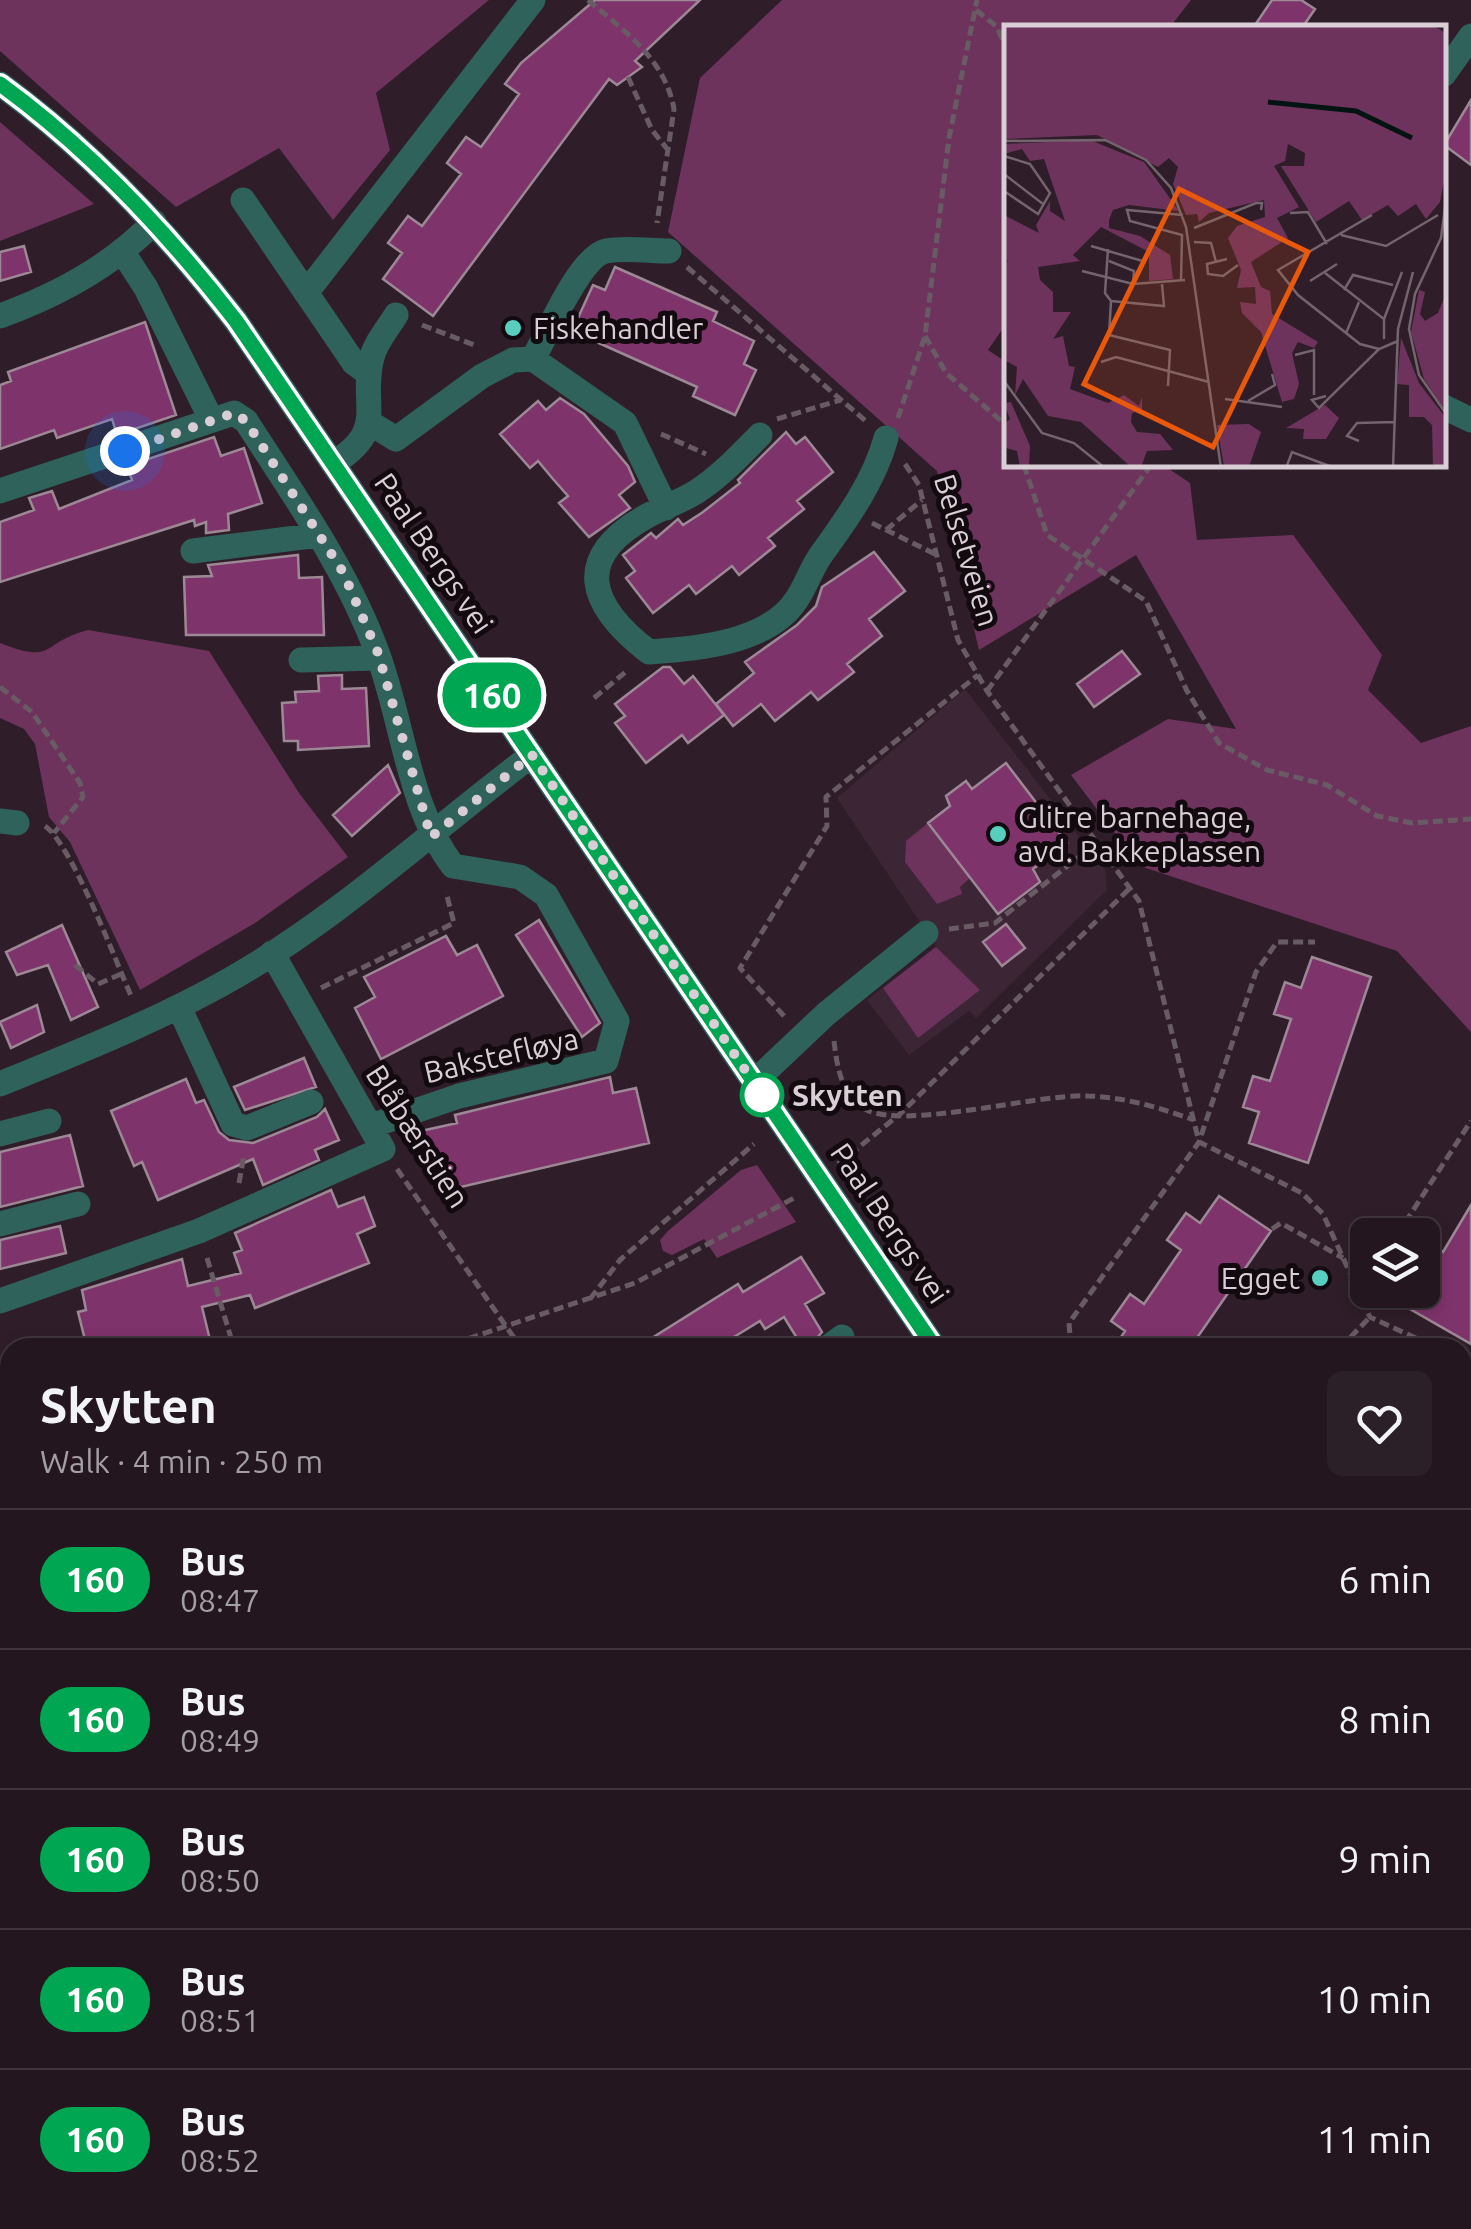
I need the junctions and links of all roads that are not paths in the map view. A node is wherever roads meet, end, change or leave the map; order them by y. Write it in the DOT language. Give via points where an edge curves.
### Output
graph roads {
  1 [pos="534,0"];
  2 [pos="1471,36"];
  3 [pos="1446,71"];
  4 [pos="0,84"];
  5 [pos="244,200"];
  6 [pos="154,222"];
  7 [pos="122,251"];
  8 [pos="670,252"];
  9 [pos="306,293"];
  10 [pos="396,315"];
  11 [pos="0,316"];
  12 [pos="523,360"];
  13 [pos="369,374"];
  14 [pos="1446,409"];
  15 [pos="211,419"];
  16 [pos="1471,420"];
  17 [pos="370,423"];
  18 [pos="760,436"];
  19 [pos="886,438"];
  20 [pos="334,463"];
  21 [pos="0,490"];
  22 [pos="666,508"];
  23 [pos="319,535"];
  24 [pos="193,551"];
  25 [pos="379,658"];
  26 [pos="301,660"];
  27 [pos="532,755"];
  28 [pos="431,837"];
  29 [pos="926,933"];
  30 [pos="272,953"];
  31 [pos="179,1006"];
  32 [pos="753,1083"];
  33 [pos="0,1084"];
  34 [pos="311,1102"];
  35 [pos="49,1121"];
  36 [pos="371,1126"];
  37 [pos="0,1134"];
  38 [pos="78,1204"];
  39 [pos="0,1224"];
  40 [pos="0,1301"];
  41 [pos="928,1338"];
  1 -- 9 [label="street"];
  2 -- 3 [label="street"];
  4 -- 6 [label="street, Paal Bergs vei"];
  5 -- 9 [label="street"];
  6 -- 7 [label="street"];
  6 -- 20 [label="street, Paal Bergs vei" via="236,321"];
  7 -- 11 [label="street" via="58,291"];
  7 -- 15 [label="street"];
  8 -- 12 [label="street" via="594,255"];
  9 -- 13 [label="street" via="354,363"];
  10 -- 13 [label="street" via="372,352"];
  12 -- 17 [label="street" via="482,376 396,439"];
  12 -- 22 [label="street" via="626,423"];
  13 -- 17 [label="street"];
  14 -- 16 [label="street"];
  15 -- 21 [label="street"];
  15 -- 23 [label="street" via="234,413 246,421"];
  17 -- 20 [label="street" via="353,451"];
  18 -- 22 [label="street" via="731,466"];
  19 -- 22 [label="street" via="879,464 796,602 775,620 728,640 649,652 627,635 598,595 596,564 631,528"];
  20 -- 27 [label="street, Paal Bergs vei"];
  23 -- 24 [label="street"];
  23 -- 25 [label="street" via="343,572"];
  25 -- 26 [label="street"];
  25 -- 28 [label="street"];
  27 -- 28 [label="street"];
  27 -- 32 [label="street, Paal Bergs vei"];
  28 -- 30 [label="street"];
  28 -- 36 [label="street, Bakstefløya" via="453,866 520,877 546,895 617,1022 613,1050 602,1064 459,1096"];
  29 -- 32 [label="street"];
  30 -- 31 [label="street"];
  30 -- 36 [label="street, Blåbærstien"];
  31 -- 33 [label="street"];
  31 -- 34 [label="street" via="233,1124 247,1128"];
  32 -- 41 [label="street, Paal Bergs vei"];
  35 -- 37 [label="street"];
  36 -- 40 [label="street, Blåbærstien" via="384,1149 200,1231"];
  38 -- 39 [label="street"];
}
